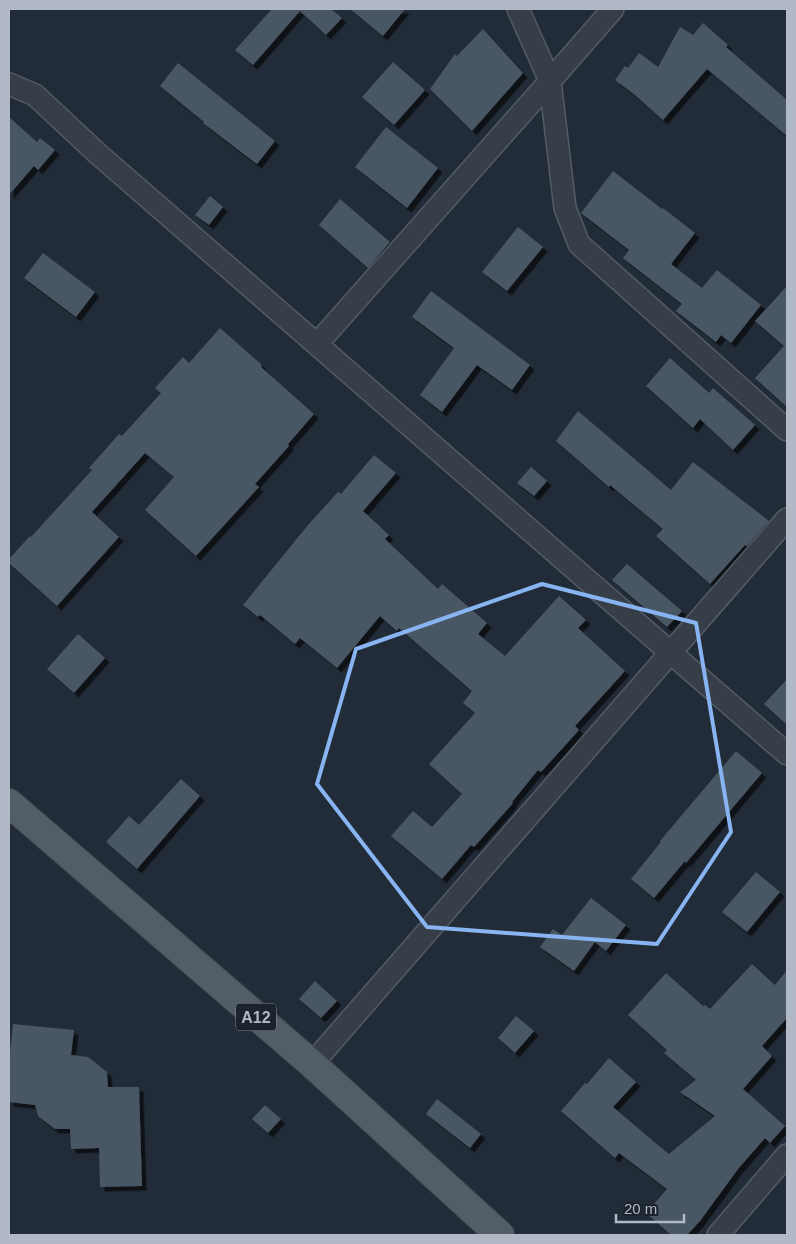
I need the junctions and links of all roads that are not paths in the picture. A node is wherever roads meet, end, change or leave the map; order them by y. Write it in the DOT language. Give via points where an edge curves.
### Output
graph roads {
  1 [pos="518,9"];
  2 [pos="612,9"];
  3 [pos="550,82"];
  4 [pos="9,84"];
  5 [pos="317,344"];
  6 [pos="787,430"];
  7 [pos="787,519"];
  8 [pos="671,652"];
  9 [pos="787,754"];
  10 [pos="9,803"];
  11 [pos="312,1064"];
  12 [pos="787,1155"];
  13 [pos="500,1235"];
  14 [pos="718,1235"];
  1 -- 3 [label="street"];
  2 -- 3 [label="street"];
  3 -- 5 [label="street"];
  3 -- 6 [label="street" via="565,208 579,244"];
  4 -- 5 [label="street" via="35,95"];
  5 -- 8 [label="street"];
  7 -- 8 [label="street"];
  8 -- 9 [label="street"];
  8 -- 11 [label="street"];
  10 -- 11 [label="main road, A12"];
  11 -- 13 [label="main road, A12"];
  12 -- 14 [label="street"];
}
